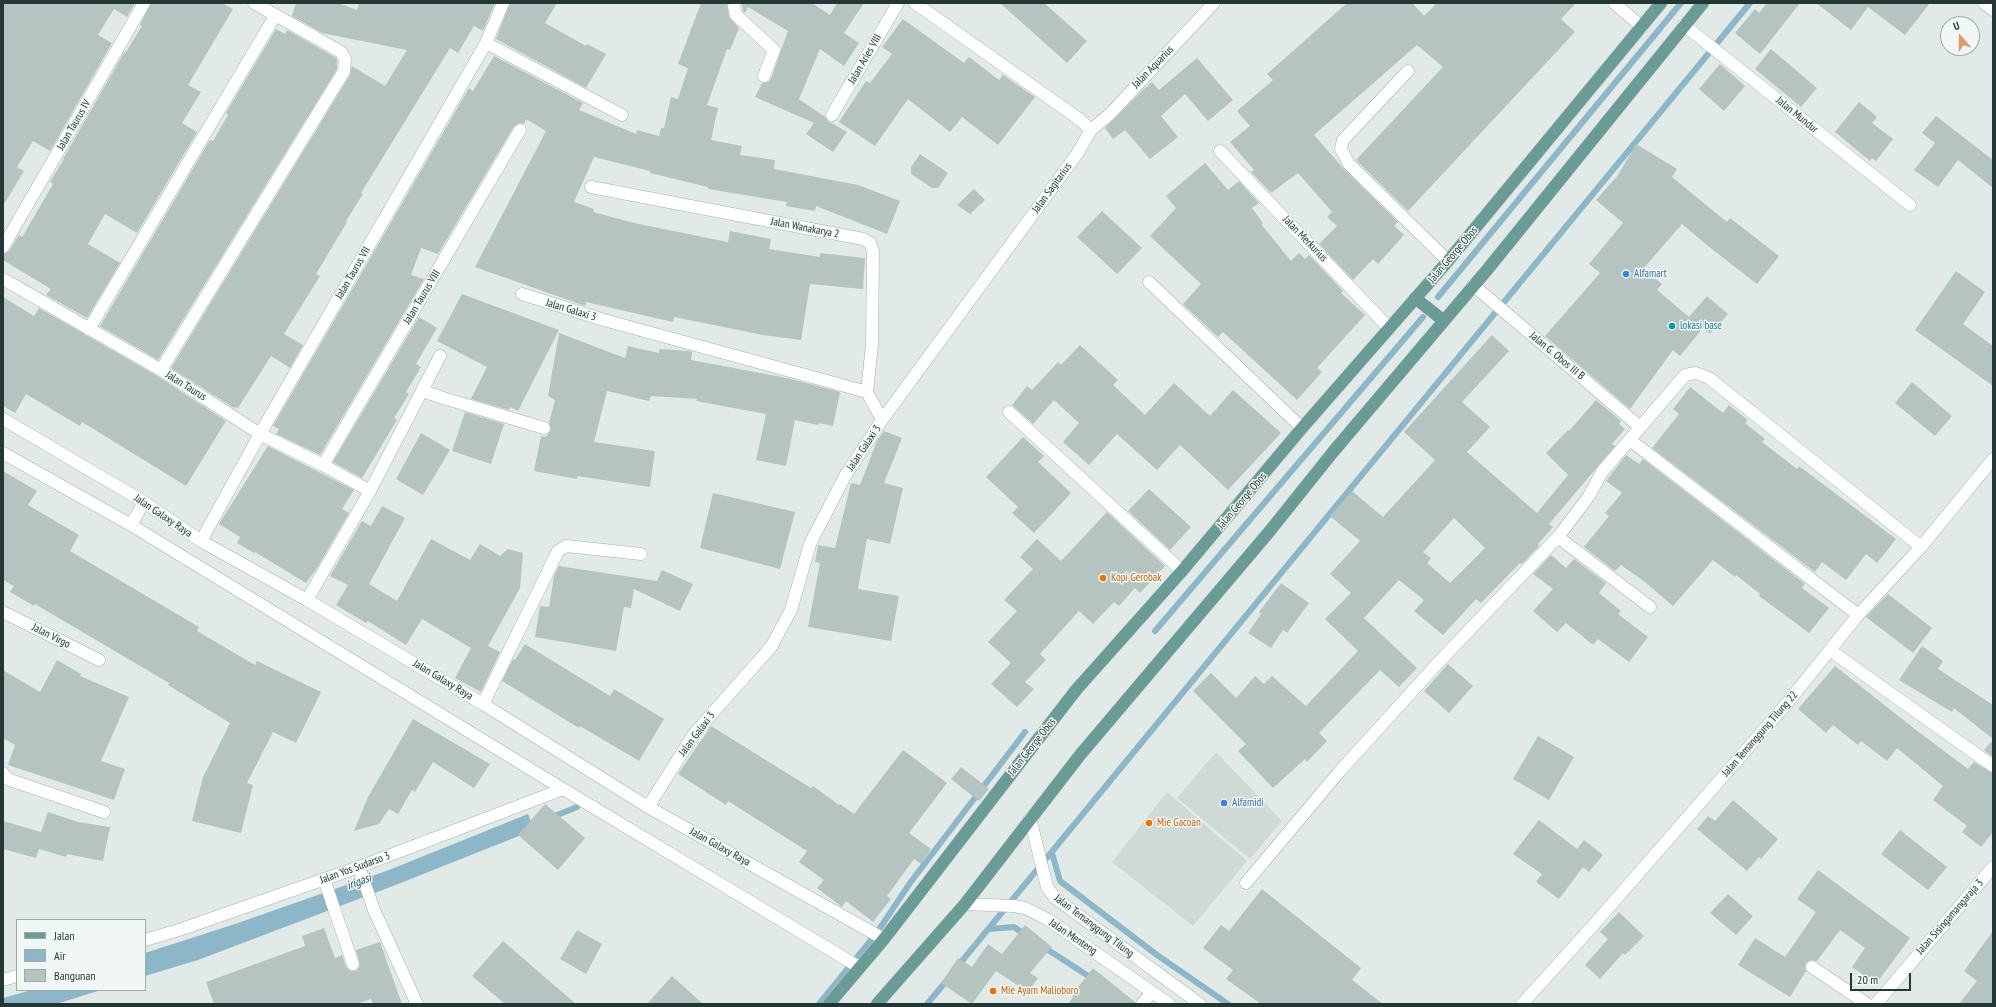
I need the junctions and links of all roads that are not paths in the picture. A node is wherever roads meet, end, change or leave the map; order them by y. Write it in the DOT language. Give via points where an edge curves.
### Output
graph roads {
  1 [pos="144,3"];
  2 [pos="254,3"];
  3 [pos="503,3"];
  4 [pos="735,3"];
  5 [pos="898,3"];
  6 [pos="915,3"];
  7 [pos="1214,3"];
  8 [pos="1614,3"];
  9 [pos="1661,3"];
  10 [pos="1703,3"];
  11 [pos="1984,3"];
  12 [pos="1993,10"];
  13 [pos="275,16"];
  14 [pos="1684,25"];
  15 [pos="1642,27"];
  16 [pos="486,43"];
  17 [pos="1408,71"];
  18 [pos="764,76"];
  19 [pos="622,115"];
  20 [pos="832,115"];
  21 [pos="520,130"];
  22 [pos="1091,130"];
  23 [pos="1220,151"];
  24 [pos="591,187"];
  25 [pos="1910,205"];
  26 [pos="3,247"];
  27 [pos="1448,261"];
  28 [pos="3,279"];
  29 [pos="1149,282"];
  30 [pos="1473,285"];
  31 [pos="522,294"];
  32 [pos="1415,298"];
  33 [pos="1444,321"];
  34 [pos="1389,328"];
  35 [pos="89,329"];
  36 [pos="440,356"];
  37 [pos="161,370"];
  38 [pos="423,391"];
  39 [pos="867,392"];
  40 [pos="1009,412"];
  41 [pos="3,419"];
  42 [pos="882,420"];
  43 [pos="1640,427"];
  44 [pos="544,428"];
  45 [pos="1302,428"];
  46 [pos="260,434"];
  47 [pos="1630,440"];
  48 [pos="3,453"];
  49 [pos="1993,459"];
  50 [pos="323,464"];
  51 [pos="370,491"];
  52 [pos="144,502"];
  53 [pos="131,525"];
  54 [pos="1558,537"];
  55 [pos="201,541"];
  56 [pos="1921,547"];
  57 [pos="641,554"];
  58 [pos="1182,571"];
  59 [pos="307,600"];
  60 [pos="1650,607"];
  61 [pos="3,612"];
  62 [pos="1858,615"];
  63 [pos="1831,651"];
  64 [pos="99,660"];
  65 [pos="483,704"];
  66 [pos="1993,766"];
  67 [pos="3,773"];
  68 [pos="563,789"];
  69 [pos="648,807"];
  70 [pos="104,812"];
  71 [pos="1030,818"];
  72 [pos="359,867"];
  73 [pos="1993,867"];
  74 [pos="324,879"];
  75 [pos="1246,883"];
  76 [pos="965,904"];
  77 [pos="884,939"];
  78 [pos="146,940"];
  79 [pos="353,964"];
  80 [pos="859,967"];
  81 [pos="1812,967"];
  82 [pos="16,976"];
  83 [pos="3,980"];
  84 [pos="1152,992"];
  85 [pos="417,1004"];
  86 [pos="829,1004"];
  87 [pos="877,1004"];
  88 [pos="1142,1004"];
  89 [pos="1169,1004"];
  90 [pos="1200,1004"];
  91 [pos="1522,1004"];
  92 [pos="1867,1004"];
  93 [pos="1876,1004"];
  1 -- 26 [label="street, Jalan Taurus IV"];
  2 -- 13 [label="street"];
  3 -- 16 [label="street, Jalan Taurus VII"];
  4 -- 18 [label="street" via="736,15 774,50"];
  5 -- 20 [label="street, Jalan Aries VIII"];
  6 -- 22 [label="street"];
  7 -- 22 [label="street, Jalan Aquarius" via="1110,114"];
  8 -- 15 [label="street"];
  9 -- 15 [label="main road, Jalan George Obos"];
  10 -- 14 [label="main road"];
  11 -- 12 [label="street"];
  13 -- 35 [label="street"];
  13 -- 37 [label="street" via="341,52 345,59 344,71"];
  14 -- 25 [label="street, Jalan Mundur"];
  14 -- 30 [label="main road"];
  15 -- 27 [label="main road, Jalan George Obos"];
  16 -- 19 [label="street"];
  16 -- 46 [label="street, Jalan Taurus VII"];
  17 -- 27 [label="street" via="1343,140 1341,148 1349,164"];
  21 -- 50 [label="street, Jalan Taurus VIII"];
  22 -- 42 [label="street, Jalan Sagitarius" via="1077,154"];
  23 -- 34 [label="street, Jalan Merkurius"];
  24 -- 39 [label="street, Jalan Wanakarya 2" via="863,239 870,243 873,252 872,344"];
  27 -- 32 [label="main road, Jalan George Obos"];
  28 -- 35 [label="street, Jalan Taurus"];
  29 -- 45 [label="street"];
  30 -- 33 [label="main road"];
  30 -- 43 [label="street, Jalan G. Obos III B"];
  31 -- 39 [label="street, Jalan Galaxi 3" via="604,320"];
  32 -- 33 [label="main road"];
  32 -- 34 [label="main road, Jalan George Obos"];
  33 -- 71 [label="main road"];
  34 -- 45 [label="main road, Jalan George Obos"];
  35 -- 37 [label="street, Jalan Taurus"];
  36 -- 38 [label="street"];
  37 -- 46 [label="street, Jalan Taurus"];
  38 -- 44 [label="street"];
  38 -- 51 [label="street"];
  39 -- 42 [label="street, Jalan Galaxi 3"];
  40 -- 58 [label="street"];
  41 -- 52 [label="street, Jalan Galaxy Raya"];
  42 -- 69 [label="street, Jalan Galaxi 3" via="845,476 810,544 791,610 771,646 694,734"];
  43 -- 47 [label="street"];
  43 -- 56 [label="street" via="1685,375 1702,374"];
  45 -- 58 [label="main road, Jalan George Obos"];
  46 -- 50 [label="street, Jalan Taurus"];
  46 -- 55 [label="street, Jalan Taurus VII"];
  47 -- 54 [label="street" via="1602,472 1589,496"];
  47 -- 62 [label="street"];
  48 -- 53 [label="street, Jalan Galaxy Raya"];
  49 -- 56 [label="street, Jalan Temanggung Tilung 22"];
  50 -- 51 [label="street, Jalan Taurus"];
  51 -- 59 [label="street"];
  52 -- 53 [label="street"];
  52 -- 55 [label="street, Jalan Galaxy Raya"];
  53 -- 68 [label="street, Jalan Galaxy Raya"];
  54 -- 60 [label="street"];
  54 -- 75 [label="street" via="1344,766"];
  55 -- 59 [label="street, Jalan Galaxy Raya"];
  56 -- 62 [label="street, Jalan Temanggung Tilung 22"];
  57 -- 65 [label="street" via="566,546 558,551"];
  58 -- 77 [label="main road, Jalan George Obos" via="1076,690"];
  59 -- 65 [label="street, Jalan Galaxy Raya"];
  61 -- 64 [label="street, Jalan Virgo"];
  62 -- 63 [label="street, Jalan Temanggung Tilung 22"];
  63 -- 66 [label="street"];
  63 -- 91 [label="street, Jalan Temanggung Tilung 22"];
  65 -- 69 [label="street, Jalan Galaxy Raya"];
  67 -- 70 [label="street" via="10,780"];
  68 -- 72 [label="street, Jalan Yos Sudarso 3"];
  68 -- 80 [label="street, Jalan Galaxy Raya"];
  69 -- 77 [label="street, Jalan Galaxy Raya"];
  71 -- 76 [label="main road"];
  71 -- 90 [label="street, Jalan Temanggung Tilung" via="1047,887 1055,898"];
  72 -- 74 [label="street, Jalan Yos Sudarso 3"];
  72 -- 85 [label="street" via="374,910"];
  73 -- 93 [label="street, Jalan Sisingamangaraja 3"];
  74 -- 78 [label="street, Jalan Yos Sudarso 3"];
  74 -- 79 [label="street"];
  76 -- 84 [label="street, Jalan Menteng" via="1014,906 1042,916"];
  76 -- 87 [label="main road"];
  77 -- 80 [label="main road, Jalan George Obos"];
  80 -- 86 [label="main road, Jalan George Obos"];
  81 -- 92 [label="street"];
  82 -- 83 [label="street"];
  84 -- 88 [label="street"];
  84 -- 89 [label="street, Jalan Menteng"];
}
